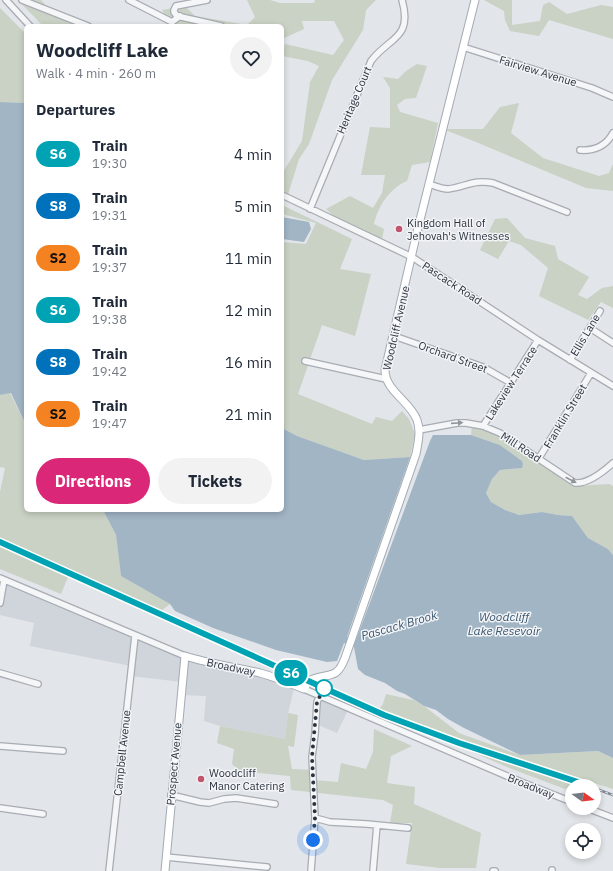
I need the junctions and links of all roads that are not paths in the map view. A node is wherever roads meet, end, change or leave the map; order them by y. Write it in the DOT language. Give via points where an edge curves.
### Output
graph roads {
  1 [pos="6,0"];
  2 [pos="22,0"];
  3 [pos="129,0"];
  4 [pos="207,0"];
  5 [pos="402,0"];
  6 [pos="475,0"];
  7 [pos="180,16"];
  8 [pos="28,24"];
  9 [pos="83,24"];
  10 [pos="213,24"];
  11 [pos="463,47"];
  12 [pos="613,97"];
  13 [pos="613,133"];
  14 [pos="580,150"];
  15 [pos="429,184"];
  16 [pos="284,196"];
  17 [pos="310,209"];
  18 [pos="567,212"];
  19 [pos="412,257"];
  20 [pos="600,311"];
  21 [pos="590,328"];
  22 [pos="394,336"];
  23 [pos="538,340"];
  24 [pos="613,342"];
  25 [pos="570,360"];
  26 [pos="304,361"];
  27 [pos="591,373"];
  28 [pos="386,379"];
  29 [pos="511,383"];
  30 [pos="613,386"];
  31 [pos="484,426"];
  32 [pos="419,430"];
  33 [pos="539,458"];
  34 [pos="613,463"];
  35 [pos="2,579"];
  36 [pos="0,603"];
  37 [pos="135,636"];
  38 [pos="185,656"];
  39 [pos="0,673"];
  40 [pos="38,684"];
  41 [pos="304,688"];
  42 [pos="320,695"];
  43 [pos="0,746"];
  44 [pos="63,751"];
  45 [pos="171,795"];
  46 [pos="565,799"];
  47 [pos="275,804"];
  48 [pos="0,808"];
  49 [pos="601,813"];
  50 [pos="43,814"];
  51 [pos="315,818"];
  52 [pos="613,818"];
  53 [pos="377,825"];
  54 [pos="408,828"];
  55 [pos="166,857"];
  56 [pos="267,867"];
  57 [pos="109,871"];
  58 [pos="164,871"];
  59 [pos="311,871"];
  60 [pos="373,871"];
  1 -- 8 [label="street"];
  2 -- 9 [label="street"];
  3 -- 7 [label="street" via="172,22"];
  4 -- 7 [label="street" via="176,6 174,12"];
  5 -- 17 [label="street, Heritage Court" via="405,16 403,28 394,41 371,61"];
  6 -- 11 [label="main road, Woodcliff Avenue"];
  7 -- 10 [label="street"];
  11 -- 12 [label="street, Fairview Avenue"];
  11 -- 15 [label="main road, Woodcliff Avenue"];
  13 -- 14 [label="street" via="608,141 599,147"];
  15 -- 18 [label="street" via="449,189 477,181 493,182"];
  15 -- 19 [label="main road, Woodcliff Avenue"];
  16 -- 17 [label="street, Pascack Road"];
  17 -- 19 [label="street, Pascack Road"];
  19 -- 22 [label="main road, Woodcliff Avenue"];
  19 -- 23 [label="street, Pascack Road"];
  20 -- 21 [label="street, Ellis Lane"];
  21 -- 24 [label="street"];
  21 -- 25 [label="street, Ellis Lane"];
  22 -- 28 [label="main road, Woodcliff Avenue" via="386,363"];
  22 -- 29 [label="street, Orchard Street" via="483,367"];
  23 -- 25 [label="street, Pascack Road"];
  23 -- 29 [label="street, Lakeview Terrace"];
  25 -- 27 [label="street, Pascack Road"];
  26 -- 28 [label="street"];
  27 -- 30 [label="street, Pascack Road"];
  27 -- 33 [label="street, Franklin Street"];
  28 -- 32 [label="main road, Woodcliff Avenue" via="413,413"];
  29 -- 31 [label="street, Lakeview Terrace"];
  32 -- 31 [label="street, Mill Road, one-way" via="457,423"];
  31 -- 33 [label="street, Mill Road"];
  32 -- 41 [label="main road, Woodcliff Avenue" via="416,454 339,670 309,681"];
  33 -- 34 [label="street, Mill Road, one-way" via="571,482 579,484 598,475"];
  35 -- 36 [label="street"];
  35 -- 37 [label="street, Broadway"];
  37 -- 38 [label="street, Broadway"];
  37 -- 57 [label="street, Campbell Avenue"];
  38 -- 41 [label="main road, Broadway" via="258,673"];
  38 -- 45 [label="main road, Prospect Avenue"];
  39 -- 40 [label="street"];
  41 -- 42 [label="street, Broadway"];
  42 -- 46 [label="street, Broadway"];
  42 -- 51 [label="street" via="317,702 312,757"];
  43 -- 44 [label="street"];
  45 -- 47 [label="street" via="209,803 236,798"];
  45 -- 55 [label="main road, Prospect Avenue"];
  48 -- 50 [label="street"];
  49 -- 52 [label="street"];
  51 -- 53 [label="street" via="330,822"];
  51 -- 59 [label="street"];
  53 -- 54 [label="street"];
  53 -- 60 [label="street"];
  55 -- 56 [label="street"];
  55 -- 58 [label="main road, Prospect Avenue"];
}
